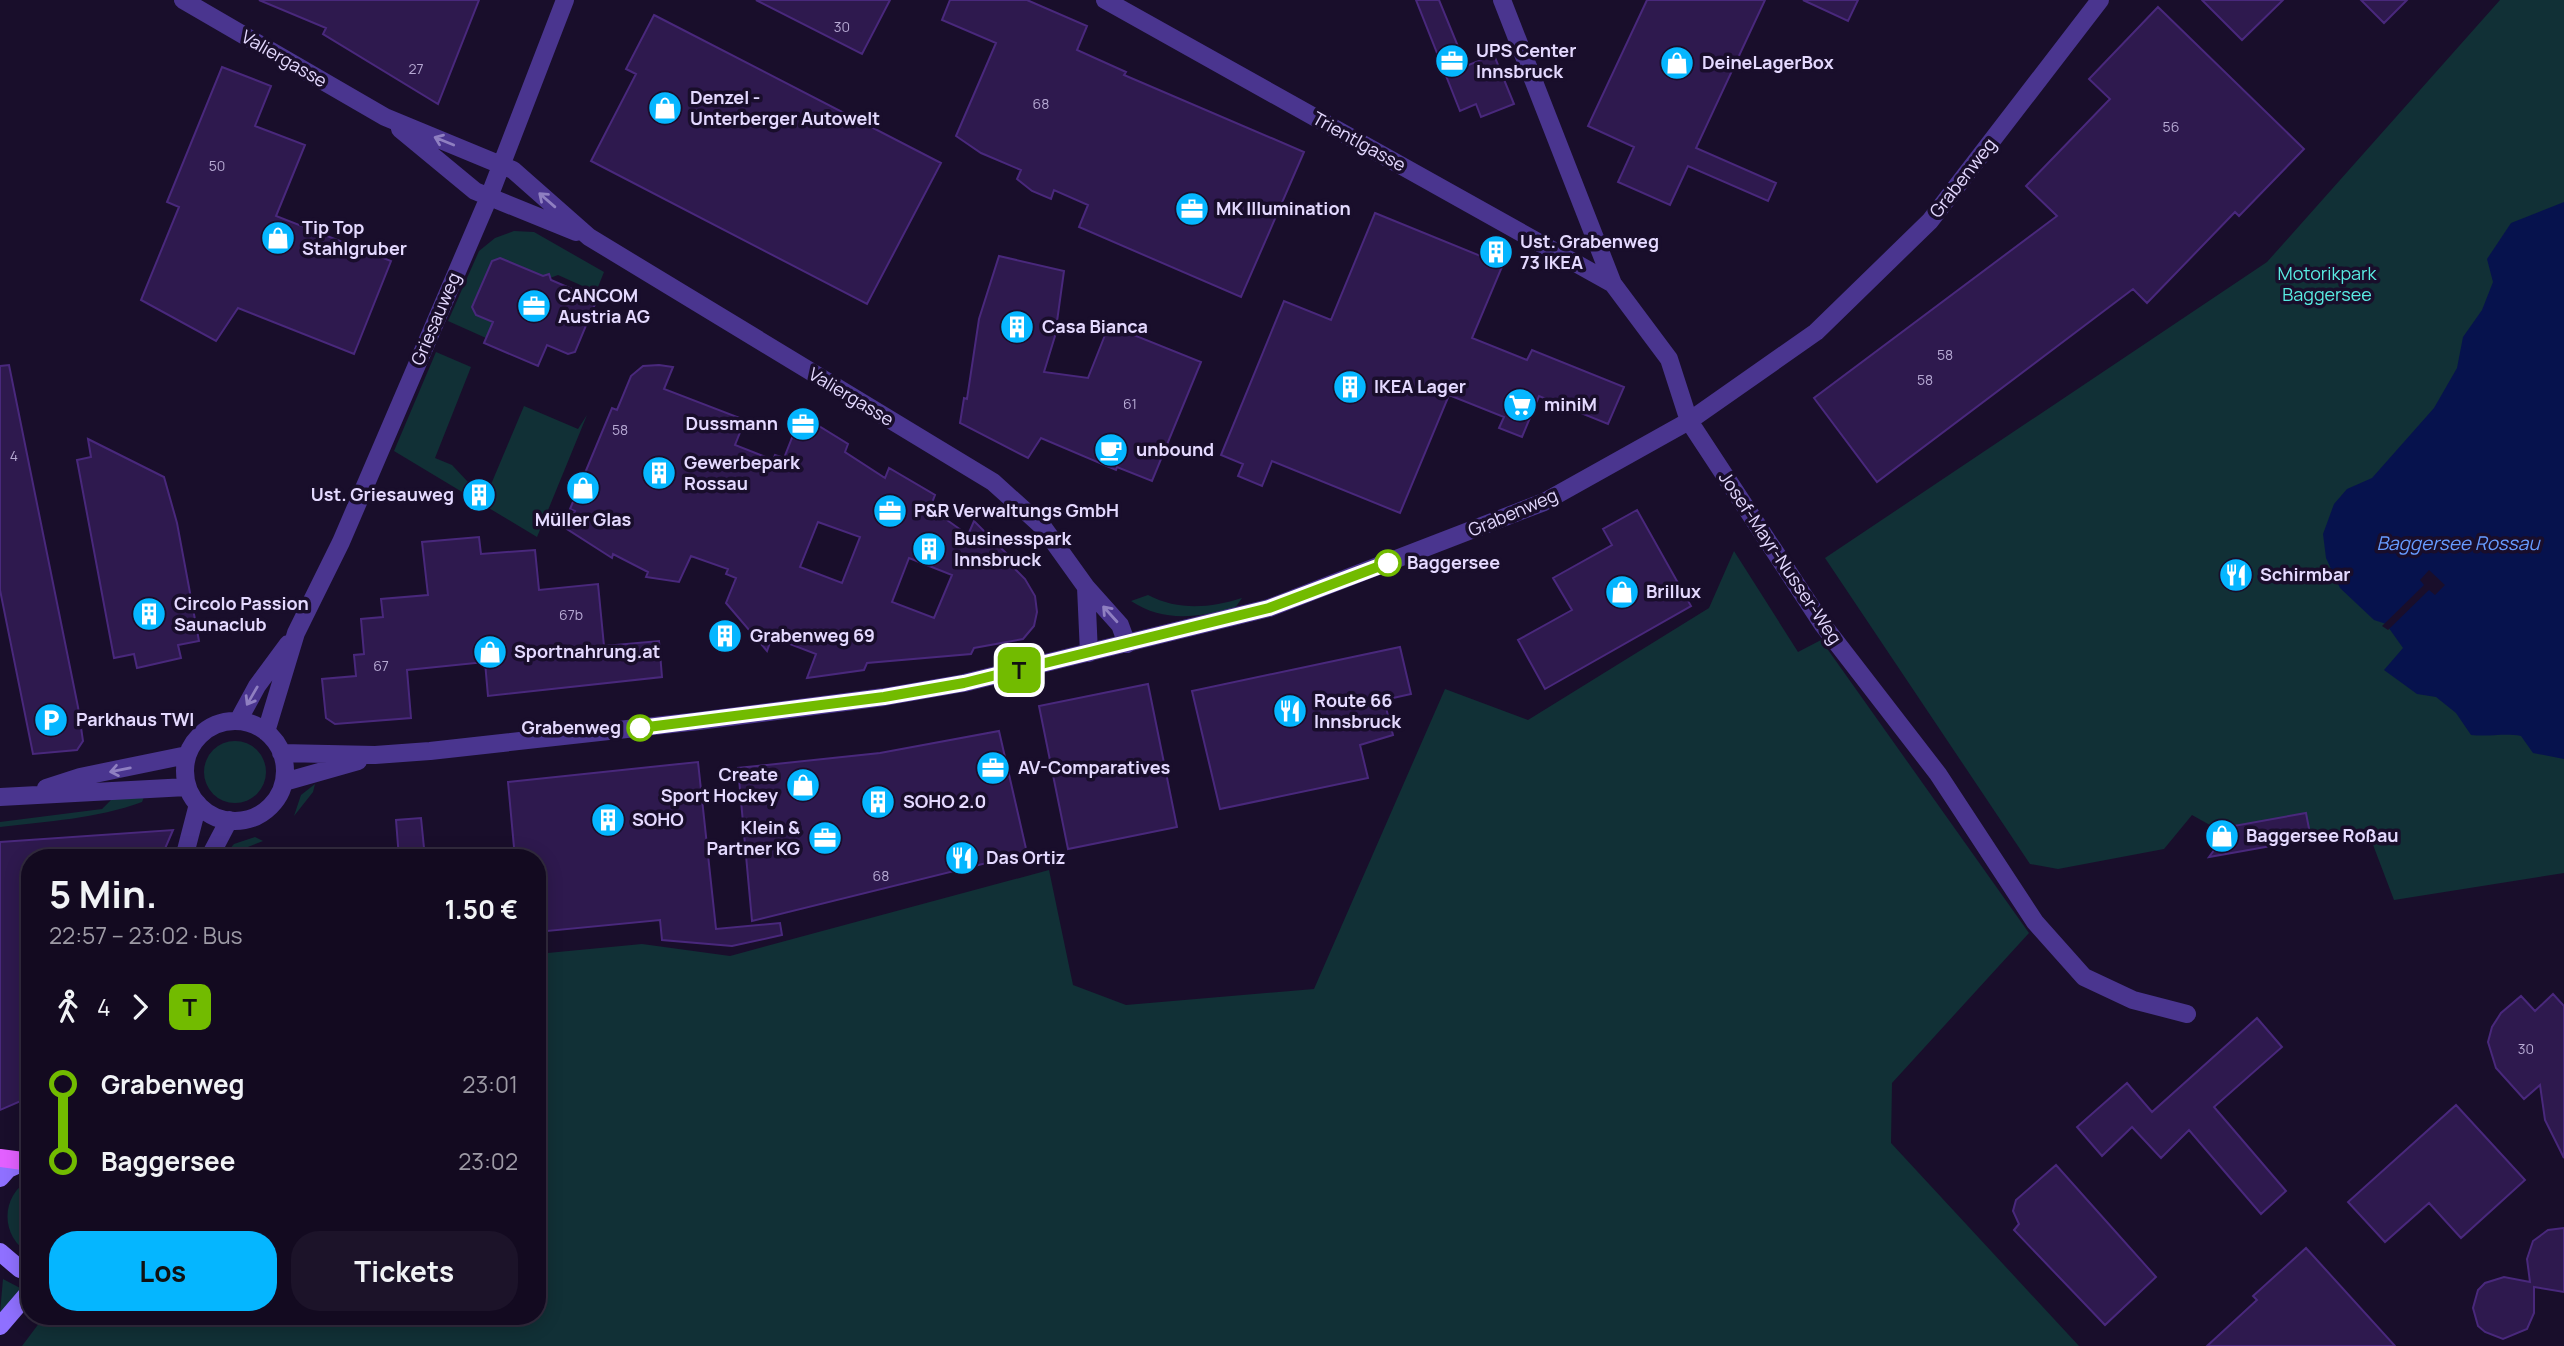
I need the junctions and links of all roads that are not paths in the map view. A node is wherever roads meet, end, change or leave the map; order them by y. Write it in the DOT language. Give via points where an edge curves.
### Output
graph roads {
  1 [pos="183,0"];
  2 [pos="565,0"];
  3 [pos="1105,0"];
  4 [pos="1502,0"];
  5 [pos="2101,0"];
  6 [pos="385,117"];
  7 [pos="502,165"];
  8 [pos="489,197"];
  9 [pos="590,237"];
  10 [pos="1613,284"];
  11 [pos="1689,421"];
  12 [pos="1086,587"];
  13 [pos="296,633"];
  14 [pos="1127,644"];
  15 [pos="1089,653"];
  16 [pos="238,721"];
  17 [pos="266,732"];
  18 [pos="282,753"];
  19 [pos="187,755"];
  20 [pos="375,755"];
  21 [pos="284,782"];
  22 [pos="187,787"];
  23 [pos="30,793"];
  24 [pos="0,797"];
  25 [pos="198,804"];
  26 [pos="229,820"];
  27 [pos="186,849"];
  28 [pos="214,849"];
  29 [pos="2187,1014"];
  30 [pos="0,1158"];
  31 [pos="21,1160"];
  32 [pos="21,1163"];
  33 [pos="0,1178"];
  34 [pos="0,1252"];
  35 [pos="21,1269"];
  36 [pos="21,1302"];
  37 [pos="0,1326"];
  1 -- 6 [label="street, Valiergasse"];
  2 -- 7 [label="street, Griesauweg"];
  3 -- 10 [label="street, Trientlgasse"];
  4 -- 10 [label="street, Josef-Mayr-Nusser-Weg"];
  5 -- 11 [label="street, Grabenweg" via="1930,220 1816,332"];
  7 -- 6 [label="street, Valiergasse, one-way"];
  6 -- 8 [label="street, Valiergasse" via="475,191"];
  7 -- 8 [label="street, Griesauweg"];
  9 -- 7 [label="street, Valiergasse, one-way"];
  8 -- 9 [label="street, Valiergasse"];
  8 -- 13 [label="street, Griesauweg" via="341,541"];
  9 -- 12 [label="street, Valiergasse" via="993,482 1043,527"];
  10 -- 11 [label="street, Josef-Mayr-Nusser-Weg" via="1669,359"];
  11 -- 14 [label="street, Grabenweg" via="1544,502 1269,608"];
  11 -- 29 [label="street, Josef-Mayr-Nusser-Weg" via="1823,625 1938,774 2035,922 2084,977 2133,1000"];
  14 -- 12 [label="street, Valiergasse, one-way" via="1120,625"];
  12 -- 15 [label="street"];
  13 -- 16 [label="street, Griesauweg, one-way"];
  13 -- 17 [label="street, Griesauweg"];
  14 -- 15 [label="street, Grabenweg"];
  15 -- 20 [label="street, Grabenweg" via="884,697"];
  16 -- 17 [label="street"];
  16 -- 19 [label="street" via="207,729"];
  17 -- 18 [label="street"];
  18 -- 20 [label="street, Grabenweg"];
  18 -- 21 [label="street"];
  19 -- 22 [label="street"];
  19 -- 23 [label="street, one-way" via="80,777"];
  20 -- 21 [label="street, Grabenweg"];
  21 -- 26 [label="street" via="268,808 254,817"];
  22 -- 23 [label="street"];
  22 -- 25 [label="street"];
  23 -- 24 [label="street"];
  25 -- 26 [label="street"];
  25 -- 27 [label="street"];
  26 -- 28 [label="street"];
  30 -- 31 [label="main road"];
  32 -- 33 [label="main road"];
  34 -- 35 [label="main road"];
  36 -- 37 [label="main road"];
}
